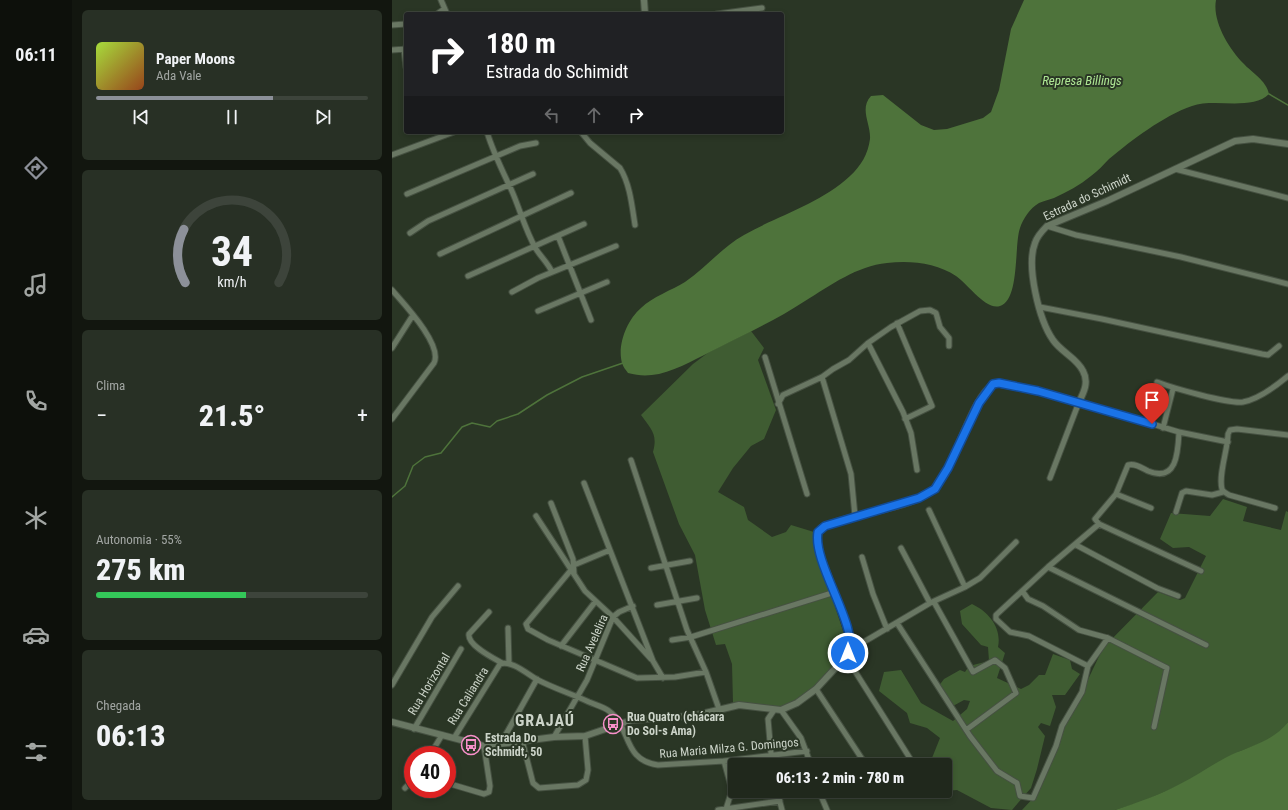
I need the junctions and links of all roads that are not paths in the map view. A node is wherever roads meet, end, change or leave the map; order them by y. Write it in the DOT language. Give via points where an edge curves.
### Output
graph roads {
  1 [pos="441,0"];
  2 [pos="644,0"];
  3 [pos="762,8"];
  4 [pos="446,12"];
  5 [pos="646,12"];
  6 [pos="732,12"];
  7 [pos="404,24"];
  8 [pos="392,25"];
  9 [pos="404,49"];
  10 [pos="392,50"];
  11 [pos="449,134"];
  12 [pos="488,134"];
  13 [pos="583,134"];
  14 [pos="536,143"];
  15 [pos="1288,144"];
  16 [pos="392,155"];
  17 [pos="495,156"];
  18 [pos="1174,169"];
  19 [pos="533,174"];
  20 [pos="509,185"];
  21 [pos="407,194"];
  22 [pos="570,194"];
  23 [pos="1288,198"];
  24 [pos="522,216"];
  25 [pos="584,224"];
  26 [pos="635,225"];
  27 [pos="1047,226"];
  28 [pos="410,233"];
  29 [pos="558,236"];
  30 [pos="535,246"];
  31 [pos="616,246"];
  32 [pos="440,254"];
  33 [pos="569,265"];
  34 [pos="552,272"];
  35 [pos="468,276"];
  36 [pos="607,282"];
  37 [pos="1288,284"];
  38 [pos="392,290"];
  39 [pos="512,292"];
  40 [pos="581,293"];
  41 [pos="1040,307"];
  42 [pos="538,311"];
  43 [pos="413,315"];
  44 [pos="591,320"];
  45 [pos="898,323"];
  46 [pos="868,343"];
  47 [pos="949,346"];
  48 [pos="1280,346"];
  49 [pos="392,348"];
  50 [pos="765,358"];
  51 [pos="822,377"];
  52 [pos="1288,377"];
  53 [pos="1157,382"];
  54 [pos="1173,389"];
  55 [pos="1078,402"];
  56 [pos="778,404"];
  57 [pos="392,419"];
  58 [pos="905,419"];
  59 [pos="1163,428"];
  60 [pos="1179,432"];
  61 [pos="1288,435"];
  62 [pos="1228,442"];
  63 [pos="631,460"];
  64 [pos="917,470"];
  65 [pos="1050,478"];
  66 [pos="584,483"];
  67 [pos="1223,492"];
  68 [pos="807,494"];
  69 [pos="1116,494"];
  70 [pos="551,503"];
  71 [pos="1151,508"];
  72 [pos="1275,508"];
  73 [pos="929,510"];
  74 [pos="1176,512"];
  75 [pos="536,516"];
  76 [pos="855,516"];
  77 [pos="1100,524"];
  78 [pos="1016,542"];
  79 [pos="1076,545"];
  80 [pos="901,548"];
  81 [pos="610,550"];
  82 [pos="862,557"];
  83 [pos="690,561"];
  84 [pos="667,564"];
  85 [pos="1048,567"];
  86 [pos="651,568"];
  87 [pos="573,569"];
  88 [pos="1201,571"];
  89 [pos="458,586"];
  90 [pos="965,587"];
  91 [pos="835,592"];
  92 [pos="1023,592"];
  93 [pos="1178,596"];
  94 [pos="697,598"];
  95 [pos="595,602"];
  96 [pos="679,602"];
  97 [pos="932,603"];
  98 [pos="658,605"];
  99 [pos="633,606"];
  100 [pos="489,612"];
  101 [pos="613,617"];
  102 [pos="897,623"];
  103 [pos="508,628"];
  104 [pos="887,628"];
  105 [pos="691,638"];
  106 [pos="1108,638"];
  107 [pos="672,640"];
  108 [pos="1206,645"];
  109 [pos="561,646"];
  110 [pos="461,649"];
  111 [pos="846,658"];
  112 [pos="596,661"];
  113 [pos="653,661"];
  114 [pos="501,664"];
  115 [pos="509,664"];
  116 [pos="1088,666"];
  117 [pos="854,669"];
  118 [pos="706,672"];
  119 [pos="663,678"];
  120 [pos="537,679"];
  121 [pos="392,685"];
  122 [pos="816,688"];
  123 [pos="578,697"];
  124 [pos="719,709"];
  125 [pos="774,710"];
  126 [pos="781,710"];
  127 [pos="392,722"];
  128 [pos="620,724"];
  129 [pos="1154,727"];
  130 [pos="414,728"];
  131 [pos="966,730"];
  132 [pos="442,735"];
  133 [pos="585,736"];
  134 [pos="554,737"];
  135 [pos="454,738"];
  136 [pos="522,740"];
  137 [pos="501,743"];
  138 [pos="435,746"];
  139 [pos="484,746"];
  140 [pos="807,751"];
  141 [pos="770,756"];
  142 [pos="809,758"];
  143 [pos="861,758"];
  144 [pos="911,758"];
  145 [pos="724,761"];
  146 [pos="456,786"];
  147 [pos="779,798"];
  148 [pos="822,798"];
  149 [pos="780,801"];
  150 [pos="737,808"];
  151 [pos="726,809"];
  152 [pos="718,810"];
  153 [pos="782,810"];
  154 [pos="827,810"];
  1 -- 4 [label="street"];
  2 -- 5 [label="street"];
  3 -- 6 [label="street"];
  7 -- 8 [label="street"];
  9 -- 10 [label="street"];
  11 -- 16 [label="street"];
  12 -- 17 [label="street"];
  13 -- 26 [label="street" via="623,173"];
  14 -- 17 [label="street"];
  15 -- 18 [label="street, Estrada do Schimidt" via="1253,140 1235,141"];
  17 -- 20 [label="street"];
  17 -- 21 [label="street"];
  18 -- 23 [label="street"];
  18 -- 27 [label="street, Estrada do Schimidt"];
  19 -- 20 [label="street"];
  20 -- 24 [label="street"];
  20 -- 28 [label="street" via="428,222"];
  22 -- 24 [label="street"];
  24 -- 30 [label="street"];
  24 -- 32 [label="street"];
  25 -- 29 [label="street"];
  27 -- 37 [label="street"];
  27 -- 41 [label="street, Estrada do Schimidt" via="1040,232 1032,253 1034,285"];
  29 -- 30 [label="street"];
  29 -- 33 [label="street"];
  30 -- 34 [label="street"];
  30 -- 35 [label="street"];
  31 -- 33 [label="street"];
  33 -- 34 [label="street"];
  33 -- 40 [label="street"];
  34 -- 39 [label="street"];
  36 -- 40 [label="street"];
  38 -- 43 [label="street"];
  40 -- 42 [label="street"];
  40 -- 44 [label="street"];
  41 -- 48 [label="street" via="1102,318 1268,355"];
  41 -- 55 [label="street, Estrada do Schimidt" via="1053,340 1083,370 1086,386"];
  43 -- 49 [label="street"];
  43 -- 57 [label="street" via="435,348 436,359"];
  45 -- 46 [label="street"];
  45 -- 47 [label="street" via="920,311 930,310 936,313 940,327 949,338"];
  45 -- 58 [label="street" via="932,406"];
  46 -- 51 [label="street" via="849,360"];
  46 -- 58 [label="street"];
  50 -- 56 [label="street"];
  51 -- 56 [label="street" via="783,396"];
  51 -- 76 [label="street" via="851,474"];
  52 -- 54 [label="street" via="1272,389 1243,402"];
  53 -- 54 [label="street"];
  54 -- 59 [label="street"];
  55 -- 59 [label="street"];
  55 -- 65 [label="street"];
  55 -- 76 [label="street" via="1038,391 993,384 979,403 948,468 935,489 919,498"];
  56 -- 68 [label="street"];
  58 -- 64 [label="street" via="911,433"];
  59 -- 60 [label="street"];
  60 -- 62 [label="street"];
  60 -- 69 [label="street" via="1178,453 1172,468 1160,474 1136,465 1128,465"];
  61 -- 62 [label="street" via="1237,429 1228,432"];
  62 -- 67 [label="street" via="1222,473"];
  63 -- 84 [label="street"];
  66 -- 81 [label="street"];
  67 -- 72 [label="street"];
  67 -- 74 [label="street" via="1212,495 1186,491 1182,493"];
  69 -- 71 [label="street"];
  69 -- 77 [label="street" via="1095,519"];
  70 -- 87 [label="street"];
  73 -- 90 [label="street"];
  75 -- 87 [label="street"];
  76 -- 91 [label="street" via="825,526 818,532 819,552"];
  77 -- 79 [label="street"];
  77 -- 88 [label="street"];
  78 -- 90 [label="street" via="980,578"];
  79 -- 85 [label="street"];
  79 -- 93 [label="street" via="1157,588"];
  80 -- 97 [label="street"];
  81 -- 87 [label="street"];
  81 -- 99 [label="street"];
  82 -- 104 [label="street"];
  83 -- 84 [label="street"];
  84 -- 86 [label="street"];
  84 -- 96 [label="street"];
  85 -- 92 [label="street"];
  85 -- 108 [label="street"];
  87 -- 95 [label="street" via="585,591"];
  87 -- 109 [label="street" via="525,625 538,635"];
  89 -- 121 [label="street" via="432,617"];
  90 -- 97 [label="street"];
  91 -- 105 [label="street"];
  91 -- 111 [label="street" via="851,643"];
  92 -- 106 [label="street" via="1028,599 1079,630"];
  92 -- 116 [label="street" via="996,615 996,619 1010,632 1029,636"];
  94 -- 96 [label="street"];
  95 -- 101 [label="street"];
  95 -- 109 [label="street"];
  96 -- 98 [label="street"];
  96 -- 105 [label="street"];
  97 -- 102 [label="street"];
  97 -- 131 [label="street" via="974,672 995,660 1005,668 1016,693"];
  99 -- 101 [label="street, Rua Avelelira"];
  99 -- 113 [label="street"];
  100 -- 114 [label="street" via="468,634 468,638"];
  101 -- 112 [label="street, Rua Avelelira"];
  101 -- 113 [label="street"];
  102 -- 104 [label="street"];
  102 -- 131 [label="street"];
  103 -- 115 [label="street"];
  104 -- 117 [label="street" via="856,648"];
  105 -- 107 [label="street"];
  105 -- 118 [label="street"];
  106 -- 116 [label="street"];
  106 -- 129 [label="street" via="1167,668"];
  109 -- 112 [label="street"];
  110 -- 130 [label="street, Rua Horizontal"];
  111 -- 117 [label="street"];
  111 -- 122 [label="street"];
  112 -- 119 [label="street" via="637,678"];
  112 -- 123 [label="street, Rua Avelelira"];
  113 -- 119 [label="street"];
  114 -- 115 [label="street, Rua Maria Milza G. Domingos"];
  114 -- 135 [label="street, Rua Caliandra"];
  115 -- 120 [label="street, Rua Maria Milza G. Domingos"];
  116 -- 131 [label="street" via="1082,692 1062,726 1033,798 1020,796 1017,783 996,771"];
  117 -- 144 [label="street"];
  118 -- 119 [label="street"];
  118 -- 124 [label="street"];
  120 -- 123 [label="street, Rua Maria Milza G. Domingos"];
  120 -- 137 [label="street"];
  122 -- 126 [label="street" via="797,703"];
  122 -- 143 [label="street"];
  123 -- 128 [label="street, Rua Maria Milza G. Domingos" via="610,711"];
  123 -- 134 [label="street, Rua Avelelira"];
  124 -- 125 [label="street" via="739,706"];
  124 -- 128 [label="street" via="693,716 632,720"];
  125 -- 126 [label="street"];
  125 -- 141 [label="street" via="768,719"];
  126 -- 140 [label="street" via="794,726"];
  127 -- 130 [label="street"];
  128 -- 133 [label="street"];
  128 -- 145 [label="street, Rua Maria Milza G. Domingos" via="634,753 648,763 658,765"];
  130 -- 132 [label="street"];
  132 -- 135 [label="street"];
  132 -- 138 [label="street"];
  133 -- 134 [label="street"];
  133 -- 136 [label="street" via="588,770 586,780 578,785 539,788 534,785"];
  134 -- 136 [label="street"];
  135 -- 139 [label="street"];
  136 -- 137 [label="street"];
  137 -- 139 [label="street"];
  139 -- 146 [label="street" via="489,792 484,794"];
  140 -- 141 [label="street, Rua Maria Milza G. Domingos"];
  140 -- 142 [label="street"];
  141 -- 145 [label="street, Rua Maria Milza G. Domingos"];
  145 -- 151 [label="street" via="732,790"];
  147 -- 149 [label="street"];
  148 -- 154 [label="street"];
  149 -- 150 [label="street"];
  149 -- 153 [label="street"];
  150 -- 151 [label="street"];
  151 -- 152 [label="street"];
}
